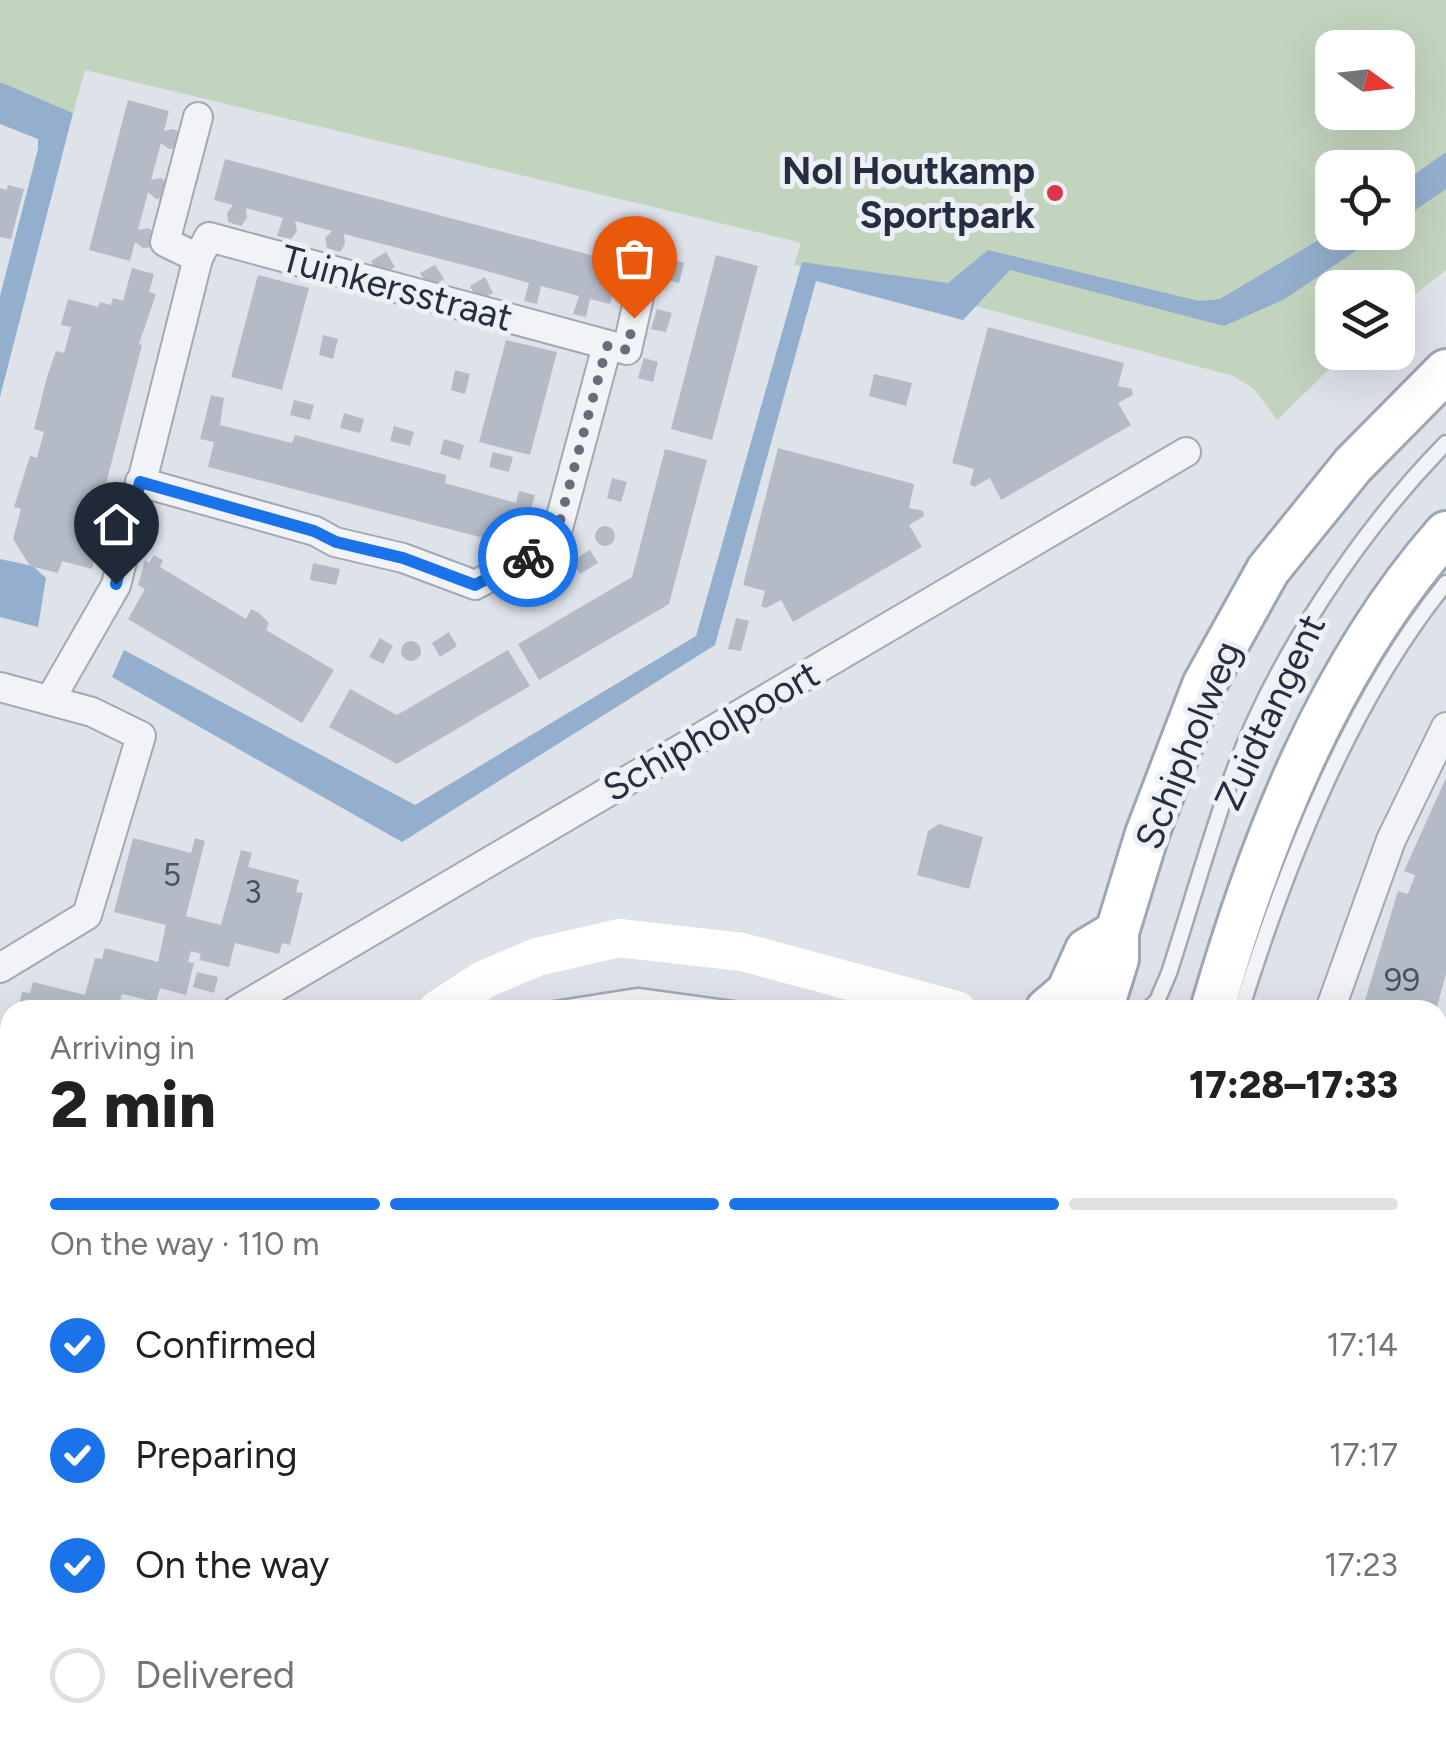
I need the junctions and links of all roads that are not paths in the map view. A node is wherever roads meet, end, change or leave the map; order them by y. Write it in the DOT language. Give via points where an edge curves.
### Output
graph roads {
  1 [pos="198,117"];
  2 [pos="650,253"];
  3 [pos="198,258"];
  4 [pos="607,346"];
  5 [pos="1446,372"];
  6 [pos="1446,443"];
  7 [pos="1186,452"];
  8 [pos="140,482"];
  9 [pos="1446,533"];
  10 [pos="1446,583"];
  11 [pos="0,687"];
  12 [pos="50,700"];
  13 [pos="1446,727"];
  14 [pos="1118,932"];
  15 [pos="0,968"];
  16 [pos="254,1000"];
  17 [pos="453,1000"];
  18 [pos="613,1000"];
  19 [pos="667,1000"];
  20 [pos="920,1000"];
  21 [pos="1059,1000"];
  22 [pos="1104,1000"];
  23 [pos="1153,1000"];
  24 [pos="1216,1000"];
  25 [pos="1245,1000"];
  26 [pos="1334,1000"];
  1 -- 3 [label="street" via="165,242"];
  2 -- 4 [label="street" via="627,350"];
  3 -- 4 [label="street, Tuinkersstraat" via="210,237"];
  3 -- 8 [label="street"];
  4 -- 8 [label="street" via="554,543 475,585"];
  5 -- 14 [label="main road, Schipholweg" via="1353,466 1268,570 1182,738"];
  6 -- 23 [label="lane, Zuidtangent" via="1336,578 1278,678 1233,774 1169,974"];
  7 -- 16 [label="street, Schipholpoort"];
  8 -- 12 [label="street" via="116,584"];
  9 -- 24 [label="main road" via="1386,612 1297,772"];
  10 -- 25 [label="lane" via="1416,620 1365,708 1296,855"];
  11 -- 12 [label="street"];
  12 -- 15 [label="street" via="141,736 87,914"];
  13 -- 26 [label="street" via="1391,840"];
  14 -- 21 [label="main road" via="1087,950"];
  14 -- 22 [label="main road, Schipholweg"];
  17 -- 20 [label="main road" via="537,957 619,938 742,952"];
  18 -- 19 [label="lane"];
}
